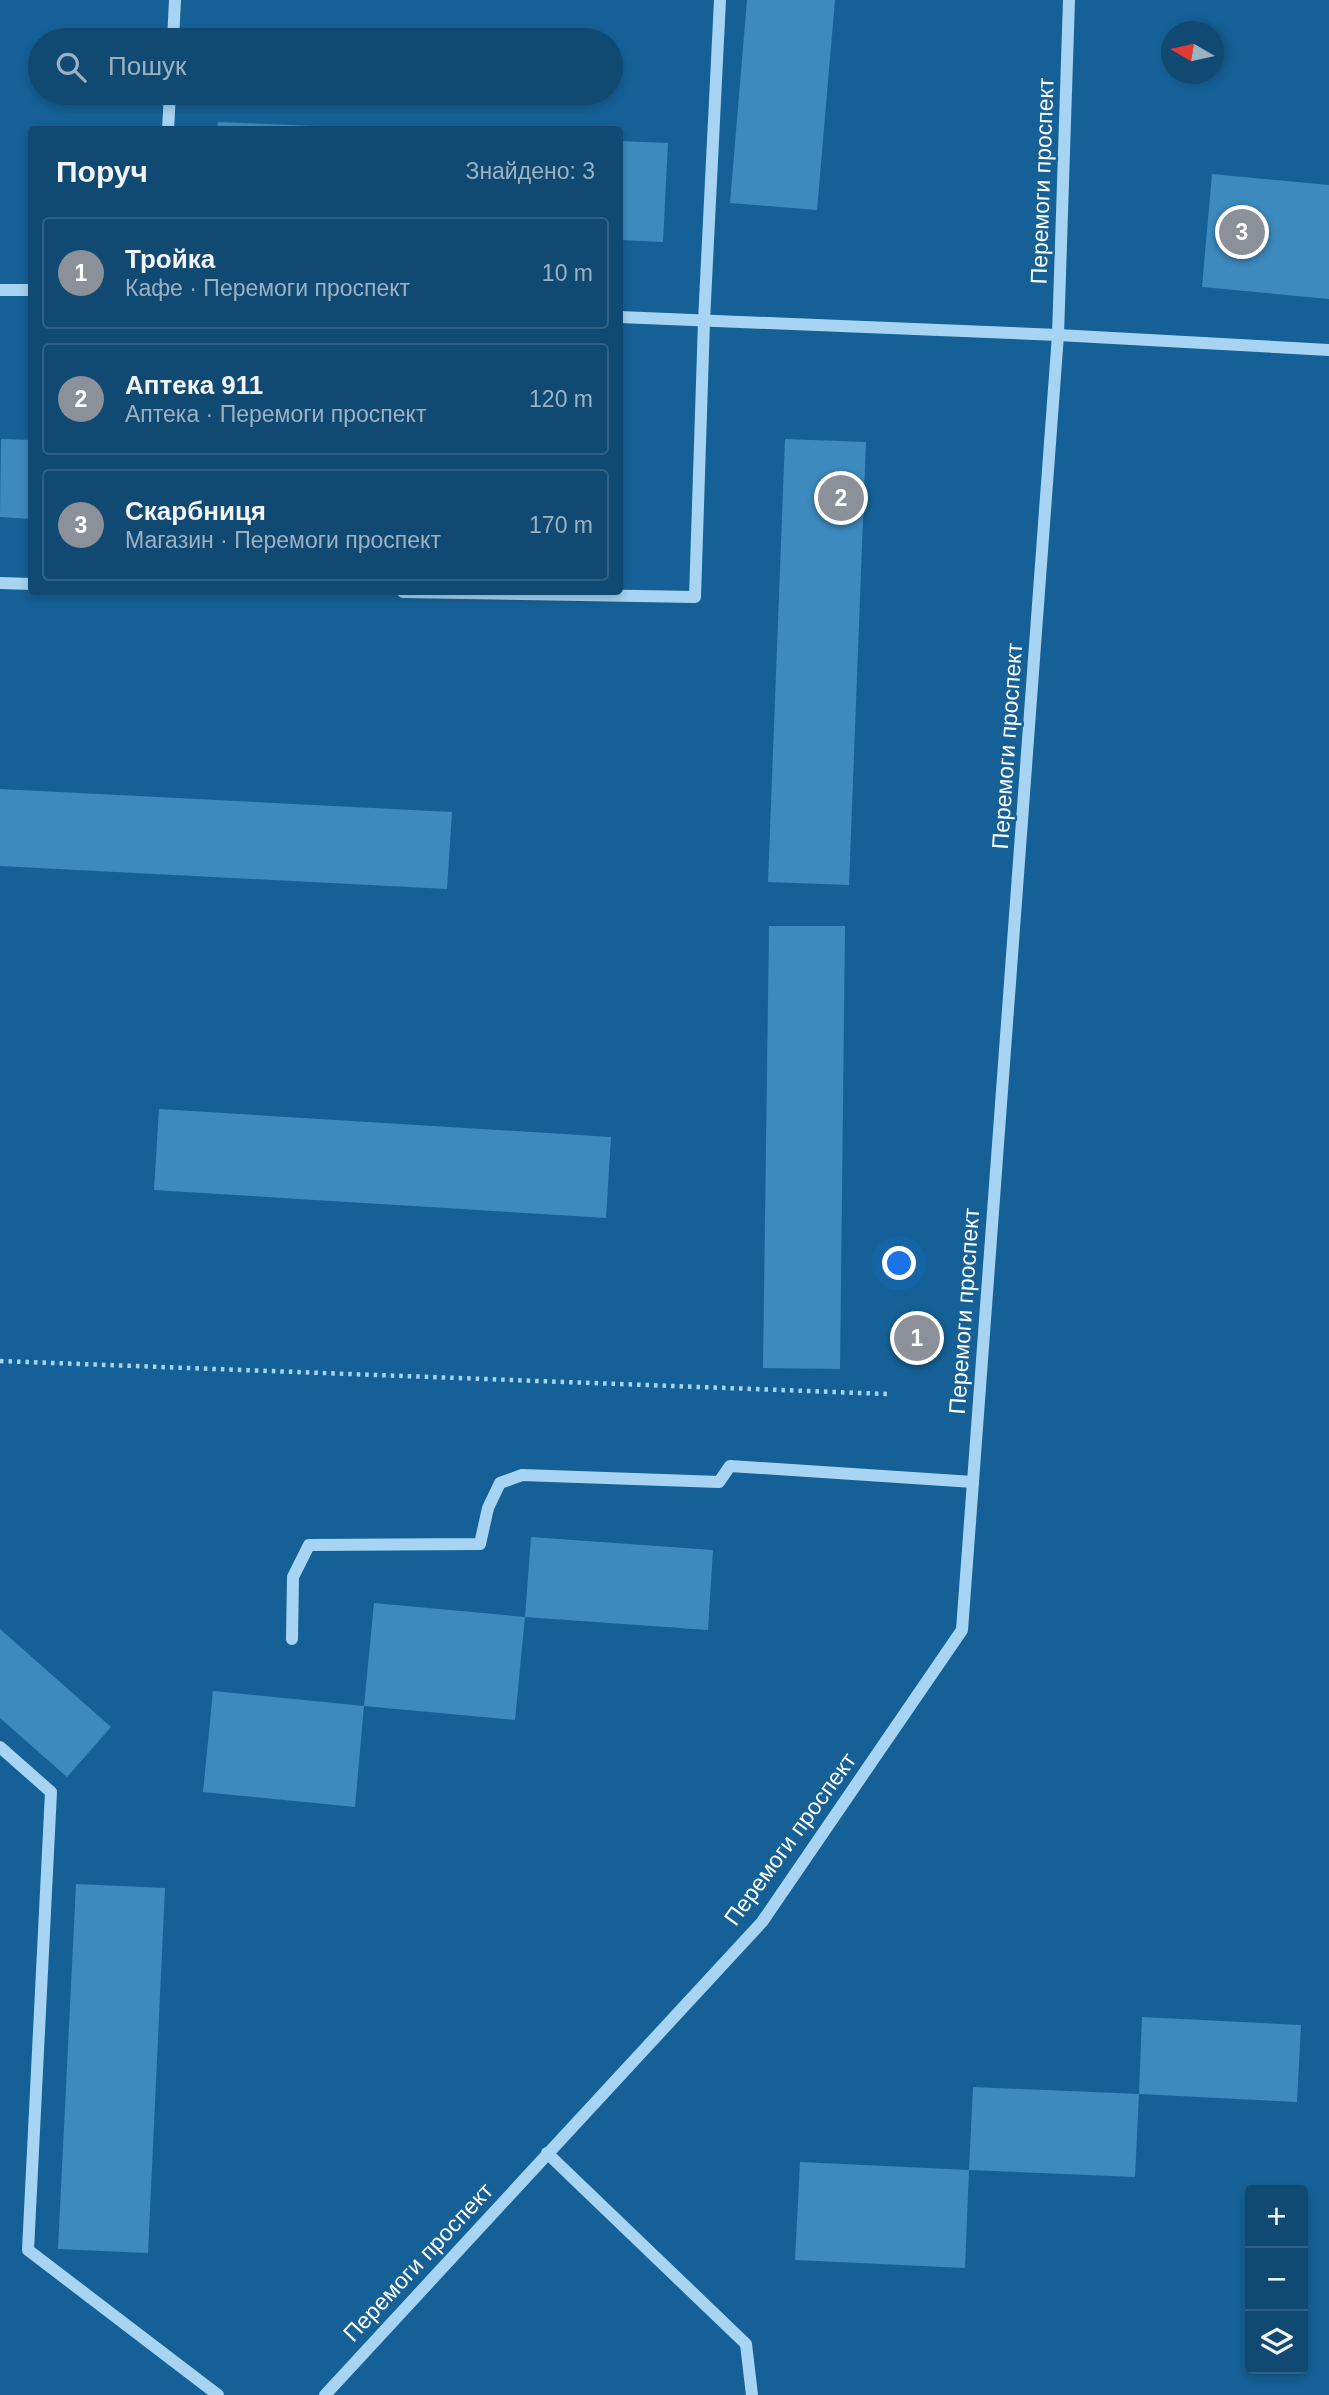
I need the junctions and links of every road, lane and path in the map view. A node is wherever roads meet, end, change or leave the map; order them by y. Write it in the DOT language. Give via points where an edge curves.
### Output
graph roads {
  1 [pos="175,0"];
  2 [pos="720,0"];
  3 [pos="1069,0"];
  4 [pos="174,28"];
  5 [pos="169,105"];
  6 [pos="168,126"];
  7 [pos="0,290"];
  8 [pos="28,290"];
  9 [pos="623,317"];
  10 [pos="704,321"];
  11 [pos="1058,335"];
  12 [pos="1329,350"];
  13 [pos="0,583"];
  14 [pos="28,584"];
  15 [pos="578,595"];
  16 [pos="0,1361"];
  17 [pos="888,1394"];
  18 [pos="973,1482"];
  19 [pos="292,1639"];
  20 [pos="0,1747"];
  21 [pos="547,2153"];
  22 [pos="218,2395"];
  23 [pos="325,2395"];
  24 [pos="752,2395"];
  1 -- 4 [label="street"];
  2 -- 10 [label="street"];
  3 -- 11 [label="street, Перемоги проспект"];
  5 -- 6 [label="street"];
  7 -- 8 [label="street"];
  9 -- 10 [label="street"];
  10 -- 11 [label="street"];
  10 -- 15 [label="street" via="695,597"];
  11 -- 12 [label="street"];
  11 -- 18 [label="street, Перемоги проспект"];
  13 -- 14 [label="street"];
  16 -- 17 [label="path"];
  18 -- 19 [label="street" via="730,1466 719,1482 523,1475 500,1483 488,1508 480,1544 309,1545 293,1577"];
  18 -- 21 [label="street, Перемоги проспект" via="962,1629 762,1922"];
  20 -- 22 [label="street" via="51,1792 28,2250"];
  21 -- 23 [label="street, Перемоги проспект"];
  21 -- 24 [label="street" via="746,2344"];
}
